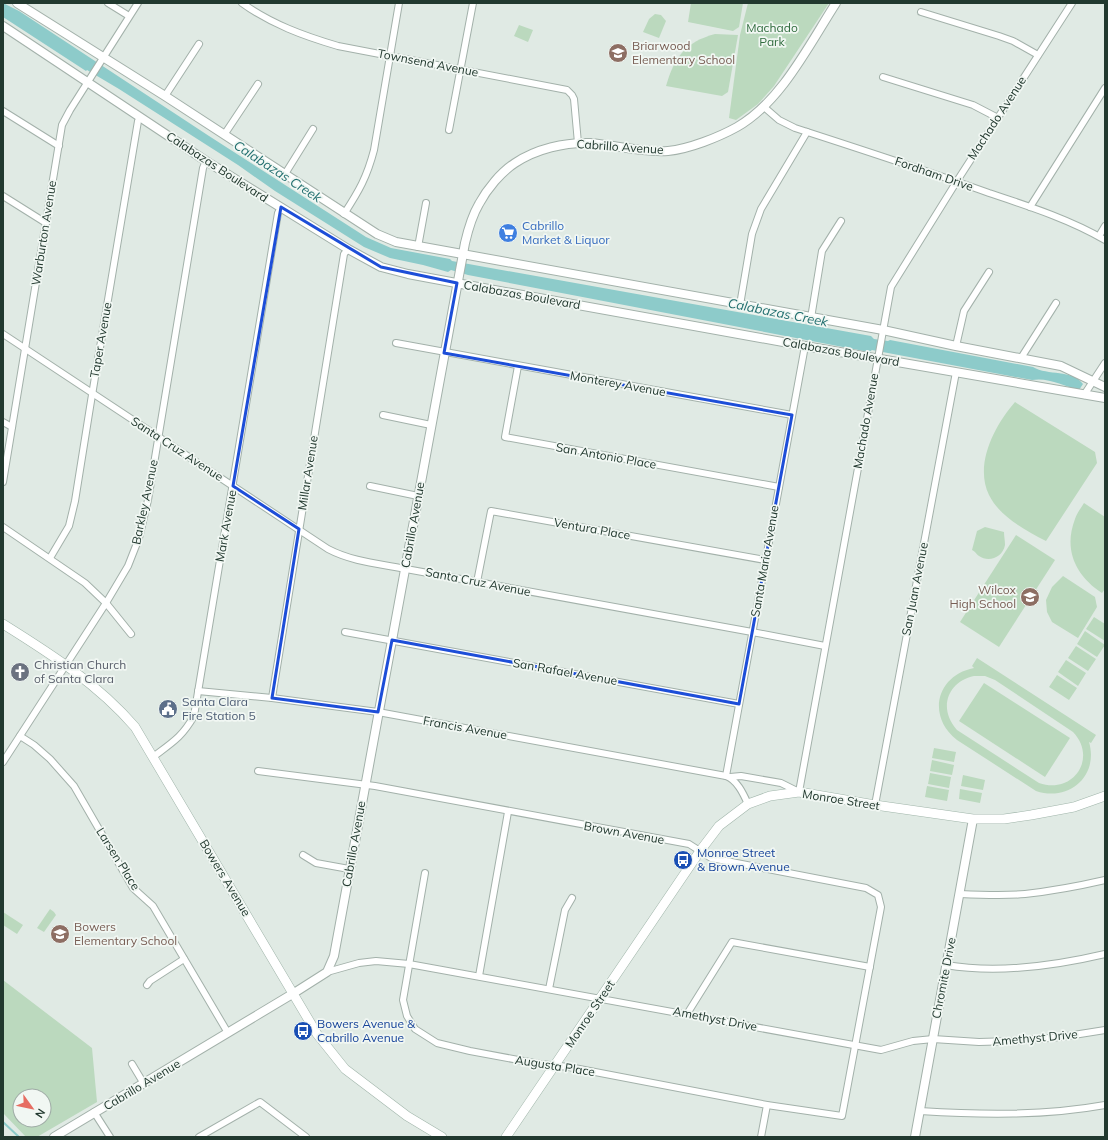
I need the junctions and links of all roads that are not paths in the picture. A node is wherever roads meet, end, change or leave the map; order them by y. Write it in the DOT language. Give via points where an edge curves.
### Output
graph roads {
  1 [pos="17,3"];
  2 [pos="108,3"];
  3 [pos="138,3"];
  4 [pos="242,3"];
  5 [pos="399,3"];
  6 [pos="473,3"];
  7 [pos="836,3"];
  8 [pos="1072,3"];
  9 [pos="921,12"];
  10 [pos="129,16"];
  11 [pos="3,26"];
  12 [pos="199,44"];
  13 [pos="1038,55"];
  14 [pos="390,56"];
  15 [pos="104,57"];
  16 [pos="461,69"];
  17 [pos="883,77"];
  18 [pos="88,82"];
  19 [pos="258,84"];
  20 [pos="1105,88"];
  21 [pos="165,96"];
  22 [pos="764,107"];
  23 [pos="3,111"];
  24 [pos="140,117"];
  25 [pos="998,118"];
  26 [pos="313,129"];
  27 [pos="449,130"];
  28 [pos="807,132"];
  29 [pos="224,135"];
  30 [pos="578,143"];
  31 [pos="59,146"];
  32 [pos="206,161"];
  33 [pos="285,174"];
  34 [pos="957,181"];
  35 [pos="3,196"];
  36 [pos="426,203"];
  37 [pos="281,207"];
  38 [pos="1030,207"];
  39 [pos="344,214"];
  40 [pos="841,221"];
  41 [pos="46,223"];
  42 [pos="1105,226"];
  43 [pos="1099,236"];
  44 [pos="1105,240"];
  45 [pos="418,247"];
  46 [pos="348,249"];
  47 [pos="461,263"];
  48 [pos="989,272"];
  49 [pos="457,283"];
  50 [pos="1056,303"];
  51 [pos="740,305"];
  52 [pos="811,318"];
  53 [pos="883,330"];
  54 [pos="3,334"];
  55 [pos="396,343"];
  56 [pos="805,346"];
  57 [pos="956,346"];
  58 [pos="26,349"];
  59 [pos="444,353"];
  60 [pos="878,355"];
  61 [pos="1021,358"];
  62 [pos="1105,363"];
  63 [pos="518,366"];
  64 [pos="956,372"];
  65 [pos="1093,381"];
  66 [pos="1105,387"];
  67 [pos="92,394"];
  68 [pos="1084,395"];
  69 [pos="1105,398"];
  70 [pos="383,415"];
  71 [pos="792,416"];
  72 [pos="3,422"];
  73 [pos="431,424"];
  74 [pos="12,427"];
  75 [pos="158,438"];
  76 [pos="3,482"];
  77 [pos="233,486"];
  78 [pos="370,486"];
  79 [pos="779,487"];
  80 [pos="418,496"];
  81 [pos="3,527"];
  82 [pos="299,529"];
  83 [pos="50,558"];
  84 [pos="765,560"];
  85 [pos="405,569"];
  86 [pos="477,582"];
  87 [pos="106,603"];
  88 [pos="3,624"];
  89 [pos="345,632"];
  90 [pos="752,632"];
  91 [pos="131,634"];
  92 [pos="392,640"];
  93 [pos="825,646"];
  94 [pos="66,665"];
  95 [pos="198,691"];
  96 [pos="272,698"];
  97 [pos="739,704"];
  98 [pos="378,712"];
  99 [pos="20,736"];
  100 [pos="153,757"];
  101 [pos="3,762"];
  102 [pos="258,771"];
  103 [pos="728,777"];
  104 [pos="365,785"];
  105 [pos="798,792"];
  106 [pos="1105,796"];
  107 [pos="748,804"];
  108 [pos="875,805"];
  109 [pos="508,812"];
  110 [pos="973,819"];
  111 [pos="700,851"];
  112 [pos="303,855"];
  113 [pos="349,869"];
  114 [pos="425,873"];
  115 [pos="1105,880"];
  116 [pos="960,894"];
  117 [pos="572,898"];
  118 [pos="1105,954"];
  119 [pos="184,959"];
  120 [pos="409,964"];
  121 [pos="946,965"];
  122 [pos="870,967"];
  123 [pos="326,972"];
  124 [pos="479,976"];
  125 [pos="147,985"];
  126 [pos="549,989"];
  127 [pos="294,994"];
  128 [pos="601,999"];
  129 [pos="686,1014"];
  130 [pos="1105,1030"];
  131 [pos="228,1033"];
  132 [pos="933,1040"];
  133 [pos="855,1046"];
  134 [pos="132,1064"];
  135 [pos="555,1066"];
  136 [pos="144,1084"];
  137 [pos="767,1105"];
  138 [pos="1105,1105"];
  139 [pos="94,1112"];
  140 [pos="920,1112"];
  141 [pos="54,1137"];
  142 [pos="110,1137"];
  143 [pos="199,1137"];
  144 [pos="306,1137"];
  145 [pos="442,1137"];
  146 [pos="506,1137"];
  147 [pos="761,1137"];
  148 [pos="915,1137"];
  1 -- 15 [label="street"];
  2 -- 10 [label="street"];
  3 -- 10 [label="street, Warburton Avenue"];
  4 -- 14 [label="street, Townsend Avenue" via="308,37"];
  5 -- 14 [label="street"];
  6 -- 16 [label="street"];
  7 -- 22 [label="street, Cabrillo Avenue" via="785,83"];
  8 -- 13 [label="street, Machado Avenue"];
  9 -- 13 [label="street" via="1013,41"];
  10 -- 15 [label="street, Warburton Avenue"];
  11 -- 18 [label="street, Calabazas Boulevard"];
  12 -- 21 [label="street"];
  13 -- 25 [label="street, Machado Avenue"];
  14 -- 16 [label="street, Townsend Avenue"];
  14 -- 39 [label="street" via="369,170"];
  15 -- 18 [label="street, Warburton Avenue"];
  15 -- 21 [label="street"];
  16 -- 27 [label="street"];
  16 -- 30 [label="street, Townsend Avenue" via="566,90 574,99"];
  17 -- 25 [label="street" via="973,105"];
  18 -- 24 [label="street, Calabazas Boulevard"];
  18 -- 31 [label="street, Warburton Avenue" via="62,125"];
  19 -- 29 [label="street"];
  20 -- 38 [label="street"];
  21 -- 29 [label="street"];
  22 -- 28 [label="street, Fordham Drive" via="782,122"];
  22 -- 30 [label="street, Cabrillo Avenue" via="737,127 704,142 670,151"];
  23 -- 31 [label="street"];
  24 -- 32 [label="street, Calabazas Boulevard"];
  24 -- 67 [label="street, Taper Avenue"];
  25 -- 34 [label="street, Machado Avenue"];
  26 -- 33 [label="street"];
  28 -- 34 [label="street, Fordham Drive"];
  28 -- 51 [label="street" via="761,209 752,234"];
  29 -- 33 [label="street"];
  30 -- 47 [label="street, Cabrillo Avenue" via="554,147 531,155 514,163 501,176 478,204 468,228"];
  31 -- 41 [label="street, Warburton Avenue"];
  32 -- 37 [label="street, Calabazas Boulevard"];
  32 -- 75 [label="street, Barkley Avenue"];
  33 -- 39 [label="street"];
  34 -- 38 [label="street, Fordham Drive"];
  34 -- 53 [label="street, Machado Avenue" via="891,287"];
  35 -- 41 [label="street"];
  36 -- 45 [label="street"];
  37 -- 46 [label="street, Calabazas Boulevard"];
  37 -- 77 [label="street, Mark Avenue"];
  38 -- 43 [label="street, Fordham Drive"];
  39 -- 45 [label="street" via="377,234"];
  40 -- 52 [label="street" via="822,251"];
  41 -- 58 [label="street, Warburton Avenue"];
  42 -- 43 [label="street"];
  43 -- 44 [label="street, Fordham Drive"];
  45 -- 47 [label="street"];
  46 -- 49 [label="street, Calabazas Boulevard" via="381,266"];
  46 -- 82 [label="street, Millar Avenue" via="344,254"];
  47 -- 49 [label="street, Cabrillo Avenue"];
  47 -- 51 [label="street"];
  48 -- 57 [label="street" via="964,311"];
  49 -- 56 [label="street, Calabazas Boulevard"];
  49 -- 59 [label="street, Cabrillo Avenue"];
  50 -- 61 [label="street"];
  51 -- 52 [label="street"];
  52 -- 53 [label="street"];
  53 -- 57 [label="street"];
  53 -- 60 [label="street, Machado Avenue"];
  54 -- 58 [label="street, Santa Cruz Avenue"];
  55 -- 59 [label="street, Monterey Avenue"];
  56 -- 60 [label="street, Calabazas Boulevard"];
  56 -- 71 [label="street, Santa Maria Avenue"];
  57 -- 61 [label="street"];
  58 -- 67 [label="street, Santa Cruz Avenue"];
  58 -- 74 [label="street, Warburton Avenue"];
  59 -- 63 [label="street, Monterey Avenue"];
  59 -- 73 [label="street, Cabrillo Avenue"];
  60 -- 64 [label="street, Calabazas Boulevard"];
  60 -- 93 [label="street, Machado Avenue"];
  61 -- 65 [label="street" via="1061,366"];
  62 -- 65 [label="street"];
  63 -- 71 [label="street, Monterey Avenue"];
  63 -- 79 [label="street, San Antonio Place" via="505,437"];
  64 -- 68 [label="street, Calabazas Boulevard"];
  64 -- 108 [label="street, San Juan Avenue"];
  65 -- 66 [label="street"];
  65 -- 68 [label="street"];
  67 -- 75 [label="street, Santa Cruz Avenue"];
  67 -- 83 [label="street, Taper Avenue" via="76,501 69,526"];
  68 -- 69 [label="street, Calabazas Boulevard"];
  70 -- 73 [label="street"];
  71 -- 79 [label="street, Santa Maria Avenue"];
  72 -- 74 [label="street"];
  73 -- 80 [label="street, Cabrillo Avenue"];
  74 -- 76 [label="street, Warburton Avenue"];
  75 -- 77 [label="street, Santa Cruz Avenue"];
  75 -- 87 [label="street, Barkley Avenue" via="140,538 128,566"];
  77 -- 82 [label="street, Santa Cruz Avenue"];
  77 -- 95 [label="street, Mark Avenue"];
  78 -- 80 [label="street"];
  79 -- 84 [label="street, Santa Maria Avenue"];
  80 -- 85 [label="street, Cabrillo Avenue"];
  81 -- 83 [label="street"];
  82 -- 85 [label="street, Santa Cruz Avenue" via="328,549 348,558"];
  82 -- 96 [label="street, Millar Avenue"];
  83 -- 87 [label="street" via="85,583"];
  84 -- 86 [label="street, Ventura Place" via="491,511"];
  84 -- 90 [label="street, Santa Maria Avenue"];
  85 -- 86 [label="street, Santa Cruz Avenue"];
  85 -- 92 [label="street, Cabrillo Avenue"];
  86 -- 90 [label="street, Santa Cruz Avenue"];
  87 -- 91 [label="street"];
  87 -- 94 [label="street, Barkley Avenue"];
  88 -- 94 [label="main road, Bowers Avenue"];
  89 -- 92 [label="street, San Rafael Avenue"];
  90 -- 93 [label="street, Santa Cruz Avenue"];
  90 -- 97 [label="street, Santa Maria Avenue"];
  92 -- 97 [label="street, San Rafael Avenue"];
  92 -- 98 [label="street, Cabrillo Avenue"];
  93 -- 105 [label="street, Machado Avenue"];
  94 -- 99 [label="street, Barkley Avenue"];
  94 -- 100 [label="main road, Bowers Avenue" via="94,686 124,714 136,727"];
  95 -- 96 [label="street, Francis Avenue"];
  95 -- 100 [label="street, Mark Avenue" via="194,716 187,728 177,740"];
  96 -- 98 [label="street, Francis Avenue"];
  97 -- 103 [label="street, Santa Maria Avenue"];
  98 -- 103 [label="street, Francis Avenue"];
  98 -- 104 [label="street, Cabrillo Avenue"];
  99 -- 101 [label="street, Barkley Avenue"];
  99 -- 119 [label="street, Larsen Place" via="50,759 74,786 133,888 153,906"];
  100 -- 127 [label="main road, Bowers Avenue"];
  102 -- 104 [label="street, Brown Avenue"];
  103 -- 105 [label="street, Francis Avenue" via="741,776 781,783"];
  103 -- 107 [label="street" via="739,788"];
  104 -- 109 [label="street, Brown Avenue"];
  104 -- 113 [label="street, Cabrillo Avenue"];
  105 -- 107 [label="main road, Monroe Street" via="770,796"];
  105 -- 108 [label="main road, Monroe Street"];
  106 -- 110 [label="main road, Monroe Street" via="1074,807 1031,815 1004,819"];
  107 -- 111 [label="main road, Monroe Street" via="719,826"];
  108 -- 110 [label="main road, Monroe Street"];
  109 -- 111 [label="street, Brown Avenue" via="689,844"];
  109 -- 124 [label="street"];
  110 -- 116 [label="street, Chromite Drive"];
  111 -- 122 [label="street, Brown Avenue" via="711,858 866,888 878,895 881,907"];
  111 -- 128 [label="main road, Monroe Street"];
  112 -- 113 [label="street" via="316,863"];
  113 -- 123 [label="street, Cabrillo Avenue" via="334,956"];
  114 -- 120 [label="street, Augusta Place"];
  115 -- 116 [label="street" via="1025,894"];
  116 -- 121 [label="street, Chromite Drive"];
  117 -- 126 [label="street" via="565,910"];
  118 -- 121 [label="street" via="1026,968 969,969"];
  119 -- 125 [label="street"];
  119 -- 131 [label="street, Larsen Place"];
  120 -- 123 [label="street, Amethyst Drive" via="359,963"];
  120 -- 124 [label="street, Amethyst Drive"];
  120 -- 135 [label="street, Augusta Place" via="403,1000 407,1016 415,1029 437,1043"];
  121 -- 132 [label="street, Chromite Drive"];
  122 -- 129 [label="street" via="732,942"];
  122 -- 133 [label="street"];
  123 -- 127 [label="street, Cabrillo Avenue"];
  124 -- 126 [label="street, Amethyst Drive"];
  126 -- 128 [label="street, Amethyst Drive"];
  127 -- 131 [label="street, Cabrillo Avenue"];
  127 -- 145 [label="main road, Bowers Avenue" via="317,1034 346,1069 407,1116"];
  128 -- 129 [label="street, Amethyst Drive"];
  128 -- 135 [label="main road, Monroe Street"];
  129 -- 133 [label="street, Amethyst Drive"];
  130 -- 132 [label="street, Amethyst Drive" via="1012,1041"];
  131 -- 136 [label="street, Cabrillo Avenue"];
  132 -- 133 [label="street, Amethyst Drive" via="914,1041 880,1050"];
  132 -- 140 [label="street, Chromite Drive"];
  133 -- 137 [label="street, Augusta Place" via="842,1116"];
  134 -- 136 [label="street"];
  135 -- 137 [label="street, Augusta Place"];
  135 -- 146 [label="main road, Monroe Street"];
  136 -- 139 [label="street, Cabrillo Avenue"];
  137 -- 147 [label="street"];
  138 -- 140 [label="street" via="1039,1113"];
  139 -- 141 [label="street, Cabrillo Avenue"];
  139 -- 142 [label="street"];
  140 -- 148 [label="street, Chromite Drive"];
  143 -- 144 [label="street" via="260,1102"];
}
